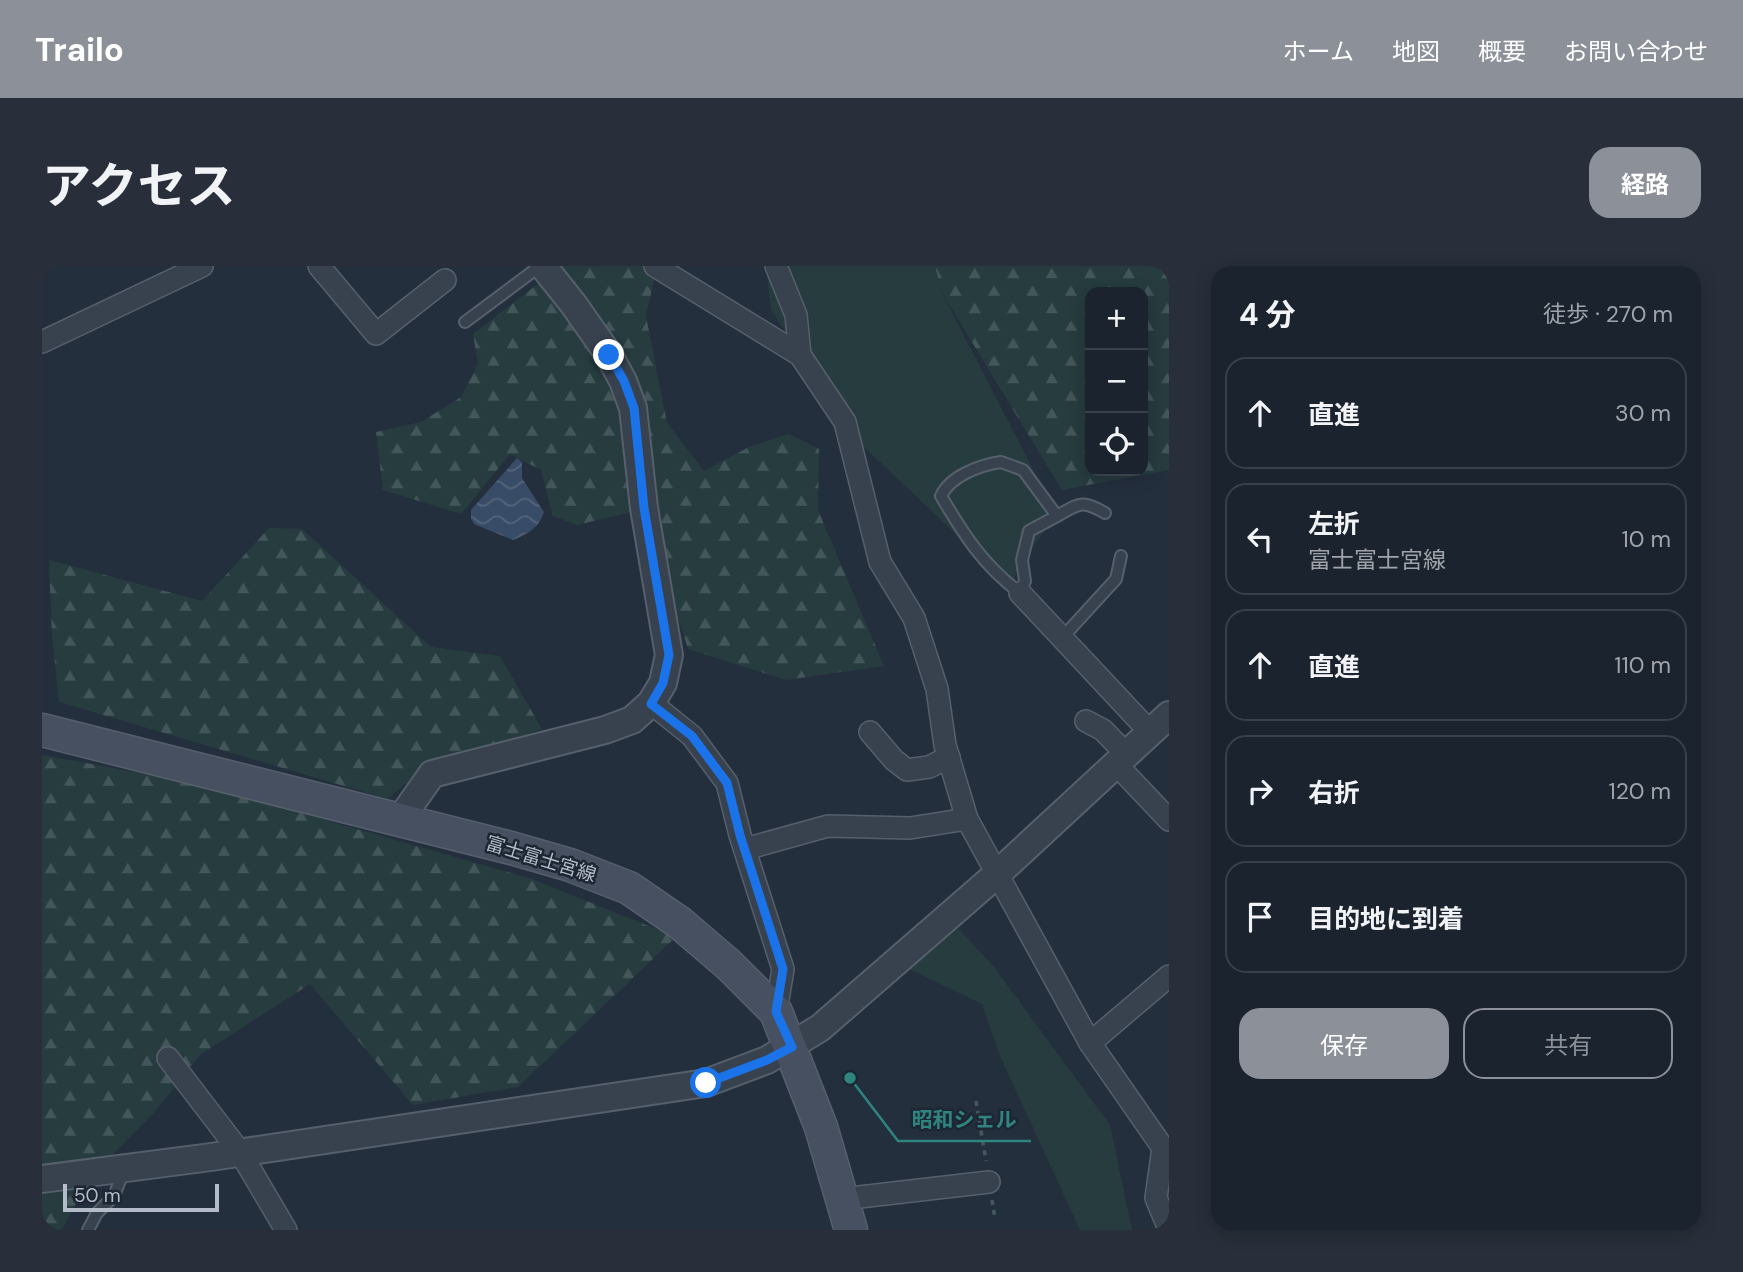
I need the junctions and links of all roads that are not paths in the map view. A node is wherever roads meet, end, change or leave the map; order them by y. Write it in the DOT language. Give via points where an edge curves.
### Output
graph roads {
  1 [pos="202,266"];
  2 [pos="319,266"];
  3 [pos="541,266"];
  4 [pos="655,266"];
  5 [pos="776,266"];
  6 [pos="445,280"];
  7 [pos="465,321"];
  8 [pos="42,342"];
  9 [pos="800,355"];
  10 [pos="1105,513"];
  11 [pos="1057,516"];
  12 [pos="1121,556"];
  13 [pos="1020,593"];
  14 [pos="1062,638"];
  15 [pos="651,704"];
  16 [pos="1086,721"];
  17 [pos="1160,724"];
  18 [pos="42,730"];
  19 [pos="870,732"];
  20 [pos="948,757"];
  21 [pos="1121,758"];
  22 [pos="967,819"];
  23 [pos="1169,820"];
  24 [pos="399,821"];
  25 [pos="745,849"];
  26 [pos="996,876"];
  27 [pos="1169,976"];
  28 [pos="776,1012"];
  29 [pos="1090,1043"];
  30 [pos="792,1047"];
  31 [pos="168,1058"];
  32 [pos="1166,1150"];
  33 [pos="240,1152"];
  34 [pos="124,1168"];
  35 [pos="42,1179"];
  36 [pos="989,1182"];
  37 [pos="842,1199"];
  38 [pos="1169,1229"];
  39 [pos="88,1230"];
  40 [pos="286,1230"];
  41 [pos="850,1230"];
  1 -- 8 [label="street"];
  2 -- 6 [label="street" via="376,334"];
  3 -- 7 [label="lane"];
  3 -- 15 [label="street" via="609,355 634,408 644,508 669,655 663,683"];
  4 -- 9 [label="street"];
  5 -- 9 [label="street" via="796,315"];
  9 -- 20 [label="street" via="845,422 880,562 914,618 937,689"];
  10 -- 11 [label="lane" via="1081,503"];
  11 -- 13 [label="lane" via="1029,531"];
  11 -- 13 [label="lane" via="1023,470 1001,462 980,465 944,488 941,496 966,538 996,575"];
  12 -- 14 [label="lane" via="1116,579"];
  13 -- 14 [label="street"];
  14 -- 17 [label="street"];
  15 -- 24 [label="street" via="632,720 605,730 432,774"];
  15 -- 25 [label="street" via="692,736 727,783"];
  16 -- 21 [label="street" via="1103,730"];
  17 -- 21 [label="street"];
  18 -- 24 [label="main road, 富士富士宮線"];
  19 -- 20 [label="street" via="907,770 929,768"];
  20 -- 22 [label="street"];
  21 -- 23 [label="street"];
  21 -- 26 [label="street"];
  22 -- 25 [label="street" via="910,828 828,827"];
  22 -- 26 [label="street"];
  24 -- 28 [label="main road, 富士富士宮線" via="570,865 629,888 680,923"];
  25 -- 28 [label="street" via="783,969"];
  26 -- 29 [label="street"];
  26 -- 30 [label="street"];
  27 -- 29 [label="street"];
  28 -- 30 [label="main road, 富士富士宮線"];
  29 -- 32 [label="street"];
  30 -- 33 [label="street" via="706,1083"];
  30 -- 37 [label="main road, 富士富士宮線"];
  31 -- 33 [label="street"];
  32 -- 38 [label="street" via="1156,1198"];
  33 -- 34 [label="street"];
  33 -- 40 [label="street"];
  34 -- 35 [label="street"];
  34 -- 39 [label="lane" via="114,1196"];
  36 -- 37 [label="street"];
  37 -- 41 [label="main road, 富士富士宮線"];
}
